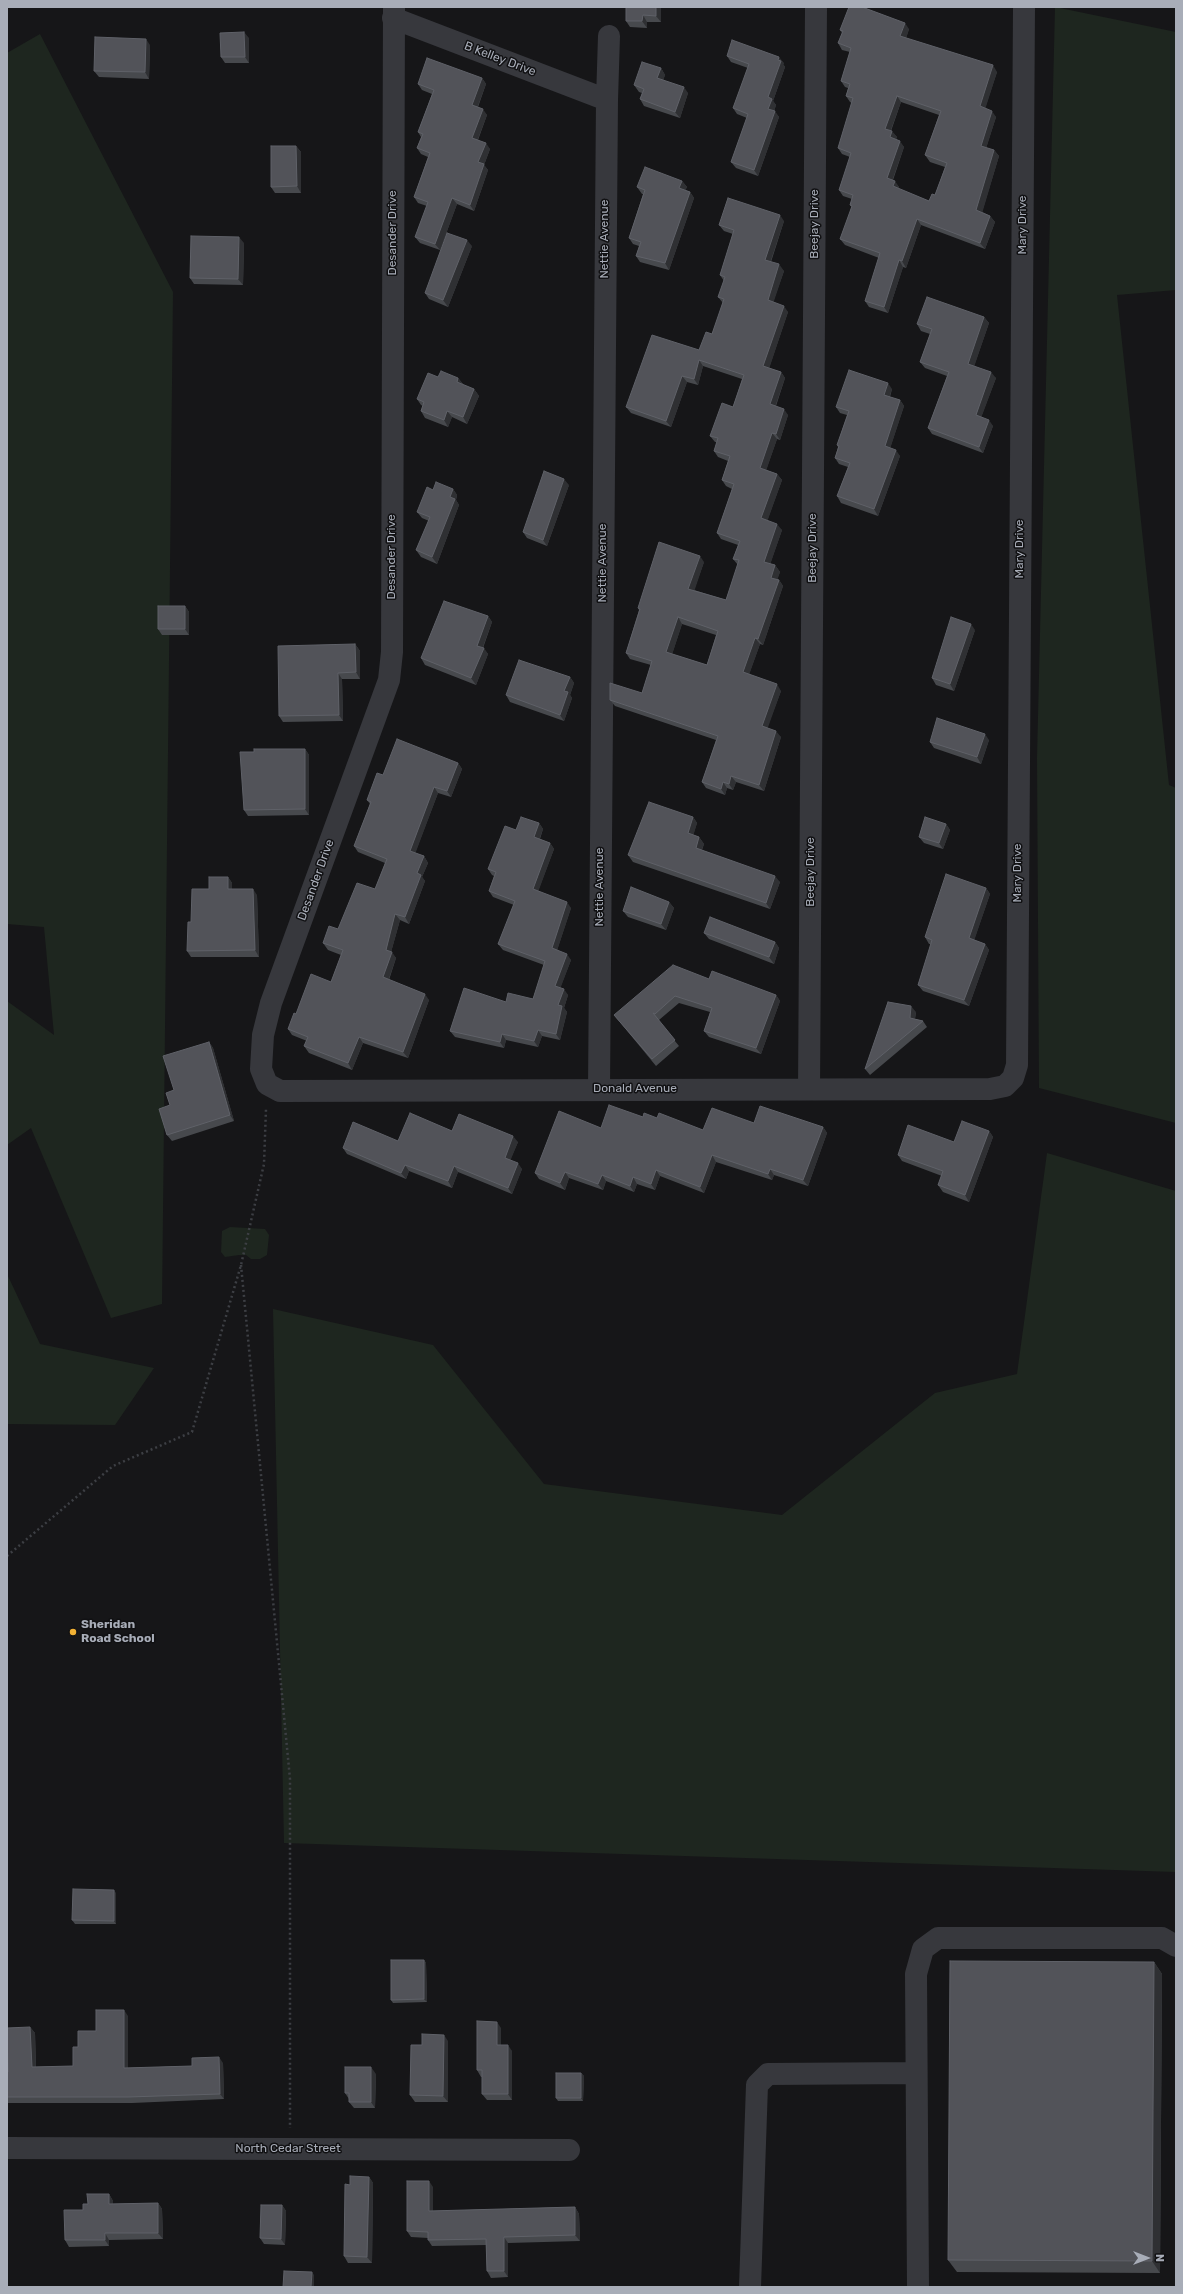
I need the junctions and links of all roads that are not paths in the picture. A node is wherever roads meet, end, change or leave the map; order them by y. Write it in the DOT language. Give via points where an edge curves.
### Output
graph roads {
  1 [pos="816,7"];
  2 [pos="1024,7"];
  3 [pos="394,13"];
  4 [pos="610,36"];
  5 [pos="606,100"];
  6 [pos="267,1084"];
  7 [pos="1005,1086"];
  8 [pos="809,1089"];
  9 [pos="599,1090"];
  10 [pos="1176,1946"];
  11 [pos="916,2073"];
  12 [pos="7,2148"];
  13 [pos="569,2150"];
  14 [pos="750,2287"];
  15 [pos="918,2287"];
  1 -- 8 [label="street, Beejay Drive"];
  2 -- 7 [label="street, Mary Drive" via="1017,1065 1013,1078"];
  3 -- 5 [label="street, B Kelley Drive"];
  3 -- 6 [label="street, Desander Drive" via="390,680 271,1003 263,1035 261,1069"];
  4 -- 5 [label="street, Nettie Avenue"];
  5 -- 9 [label="street, Nettie Avenue"];
  6 -- 9 [label="street, Donald Avenue" via="280,1091"];
  7 -- 8 [label="street, Donald Avenue" via="990,1090"];
  8 -- 9 [label="street, Donald Avenue"];
  10 -- 11 [label="street" via="1162,1938 938,1938 922,1949 916,1974"];
  11 -- 14 [label="street" via="768,2074 757,2085"];
  11 -- 15 [label="street"];
  12 -- 13 [label="street, North Cedar Street"];
}
